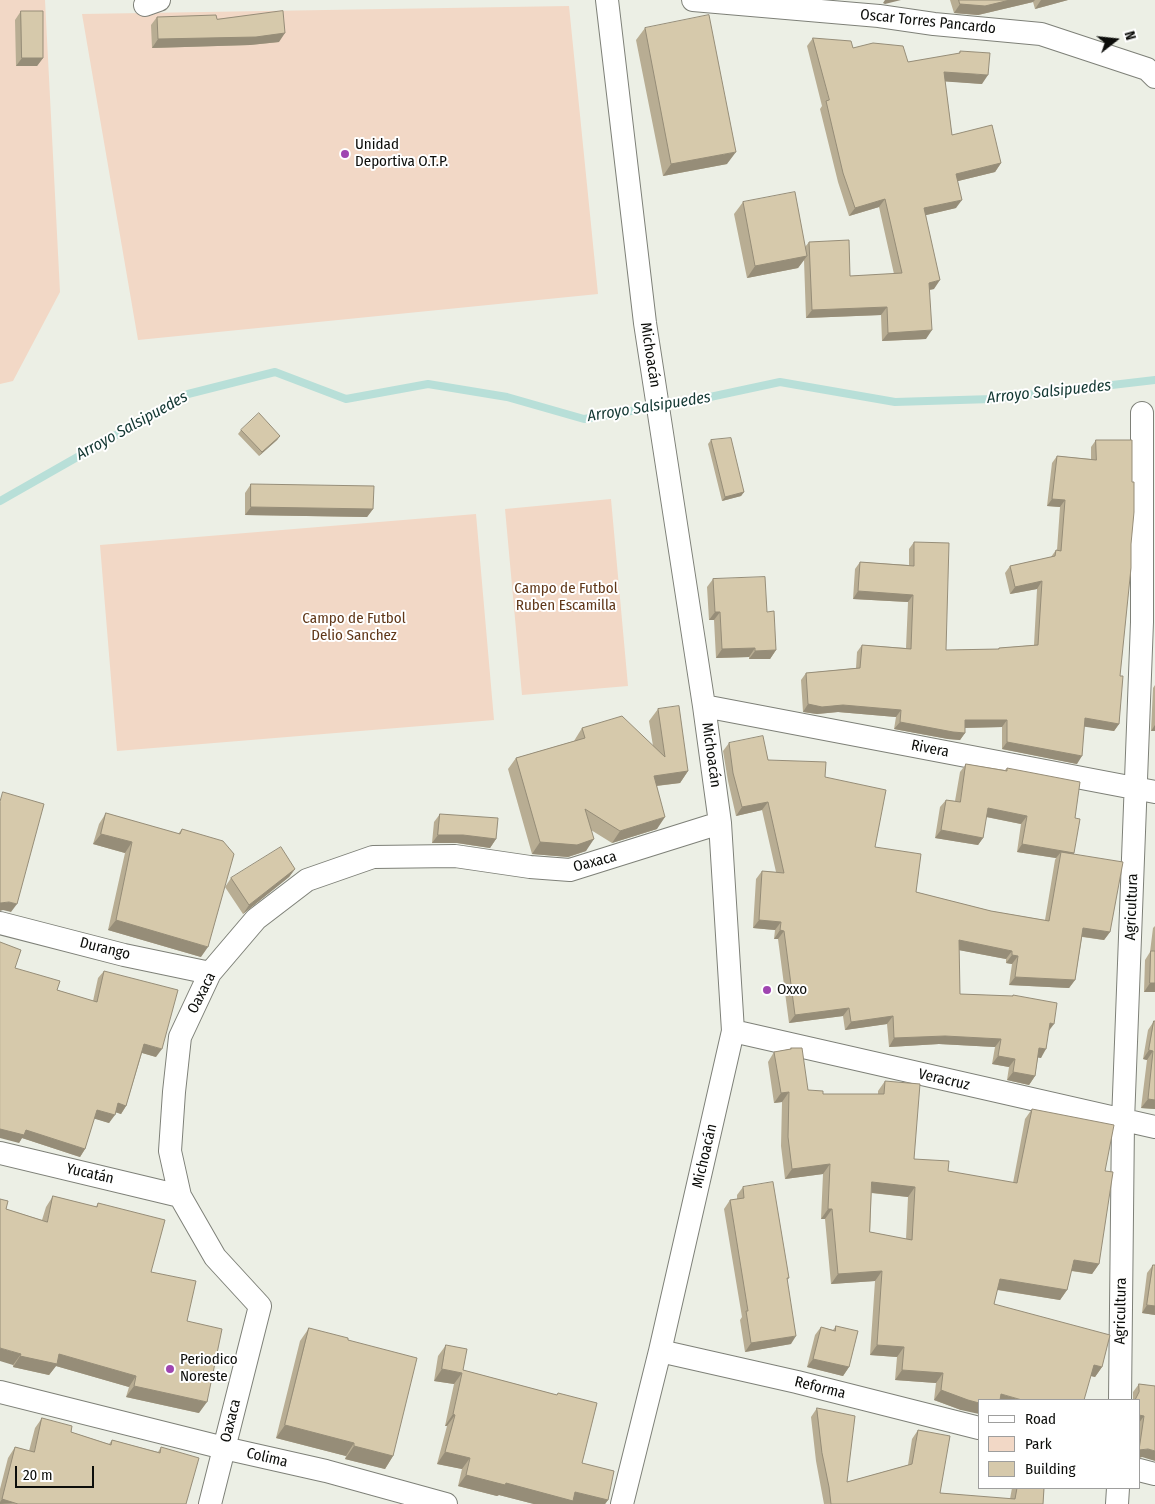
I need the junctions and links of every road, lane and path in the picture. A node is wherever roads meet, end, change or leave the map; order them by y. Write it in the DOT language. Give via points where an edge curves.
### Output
graph roads {
  1 [pos="607,0"];
  2 [pos="693,0"];
  3 [pos="1152,71"];
  4 [pos="1142,413"];
  5 [pos="1149,623"];
  6 [pos="704,706"];
  7 [pos="1146,790"];
  8 [pos="720,824"];
  9 [pos="0,923"];
  10 [pos="210,973"];
  11 [pos="734,1031"];
  12 [pos="1123,1121"];
  13 [pos="1155,1128"];
  14 [pos="0,1153"];
  15 [pos="180,1196"];
  16 [pos="660,1351"];
  17 [pos="0,1392"];
  18 [pos="1120,1399"];
  19 [pos="978,1428"];
  20 [pos="224,1448"];
  21 [pos="1140,1470"];
  22 [pos="1155,1474"];
  23 [pos="1118,1489"];
  24 [pos="210,1504"];
  25 [pos="446,1504"];
  26 [pos="622,1504"];
  27 [pos="1117,1504"];
  1 -- 6 [label="street, Michoacán" via="645,323"];
  2 -- 3 [label="street, Oscar Torres Pancardo" via="1041,34"];
  4 -- 5 [label="street, Agricultura"];
  5 -- 7 [label="street, Agricultura"];
  6 -- 7 [label="street, Rivera"];
  6 -- 8 [label="street, Michoacán"];
  7 -- 12 [label="street, Agricultura"];
  8 -- 10 [label="street, Oaxaca" via="570,870 456,856 374,857 307,880 256,919"];
  8 -- 11 [label="street, Michoacán"];
  9 -- 10 [label="street, Durango"];
  10 -- 15 [label="street, Oaxaca" via="180,1037 170,1151"];
  11 -- 12 [label="street, Veracruz"];
  11 -- 16 [label="street, Michoacán"];
  12 -- 13 [label="street, Veracruz"];
  12 -- 18 [label="street, Agricultura"];
  14 -- 15 [label="street, Yucatán"];
  15 -- 20 [label="street, Oaxaca" via="215,1257 260,1306"];
  16 -- 19 [label="street, Reforma"];
  16 -- 26 [label="street, Michoacán"];
  17 -- 20 [label="street, Colima"];
  20 -- 24 [label="street, Oaxaca"];
  20 -- 25 [label="street, Colima" via="326,1471"];
  21 -- 22 [label="street"];
  23 -- 27 [label="street"];
}
